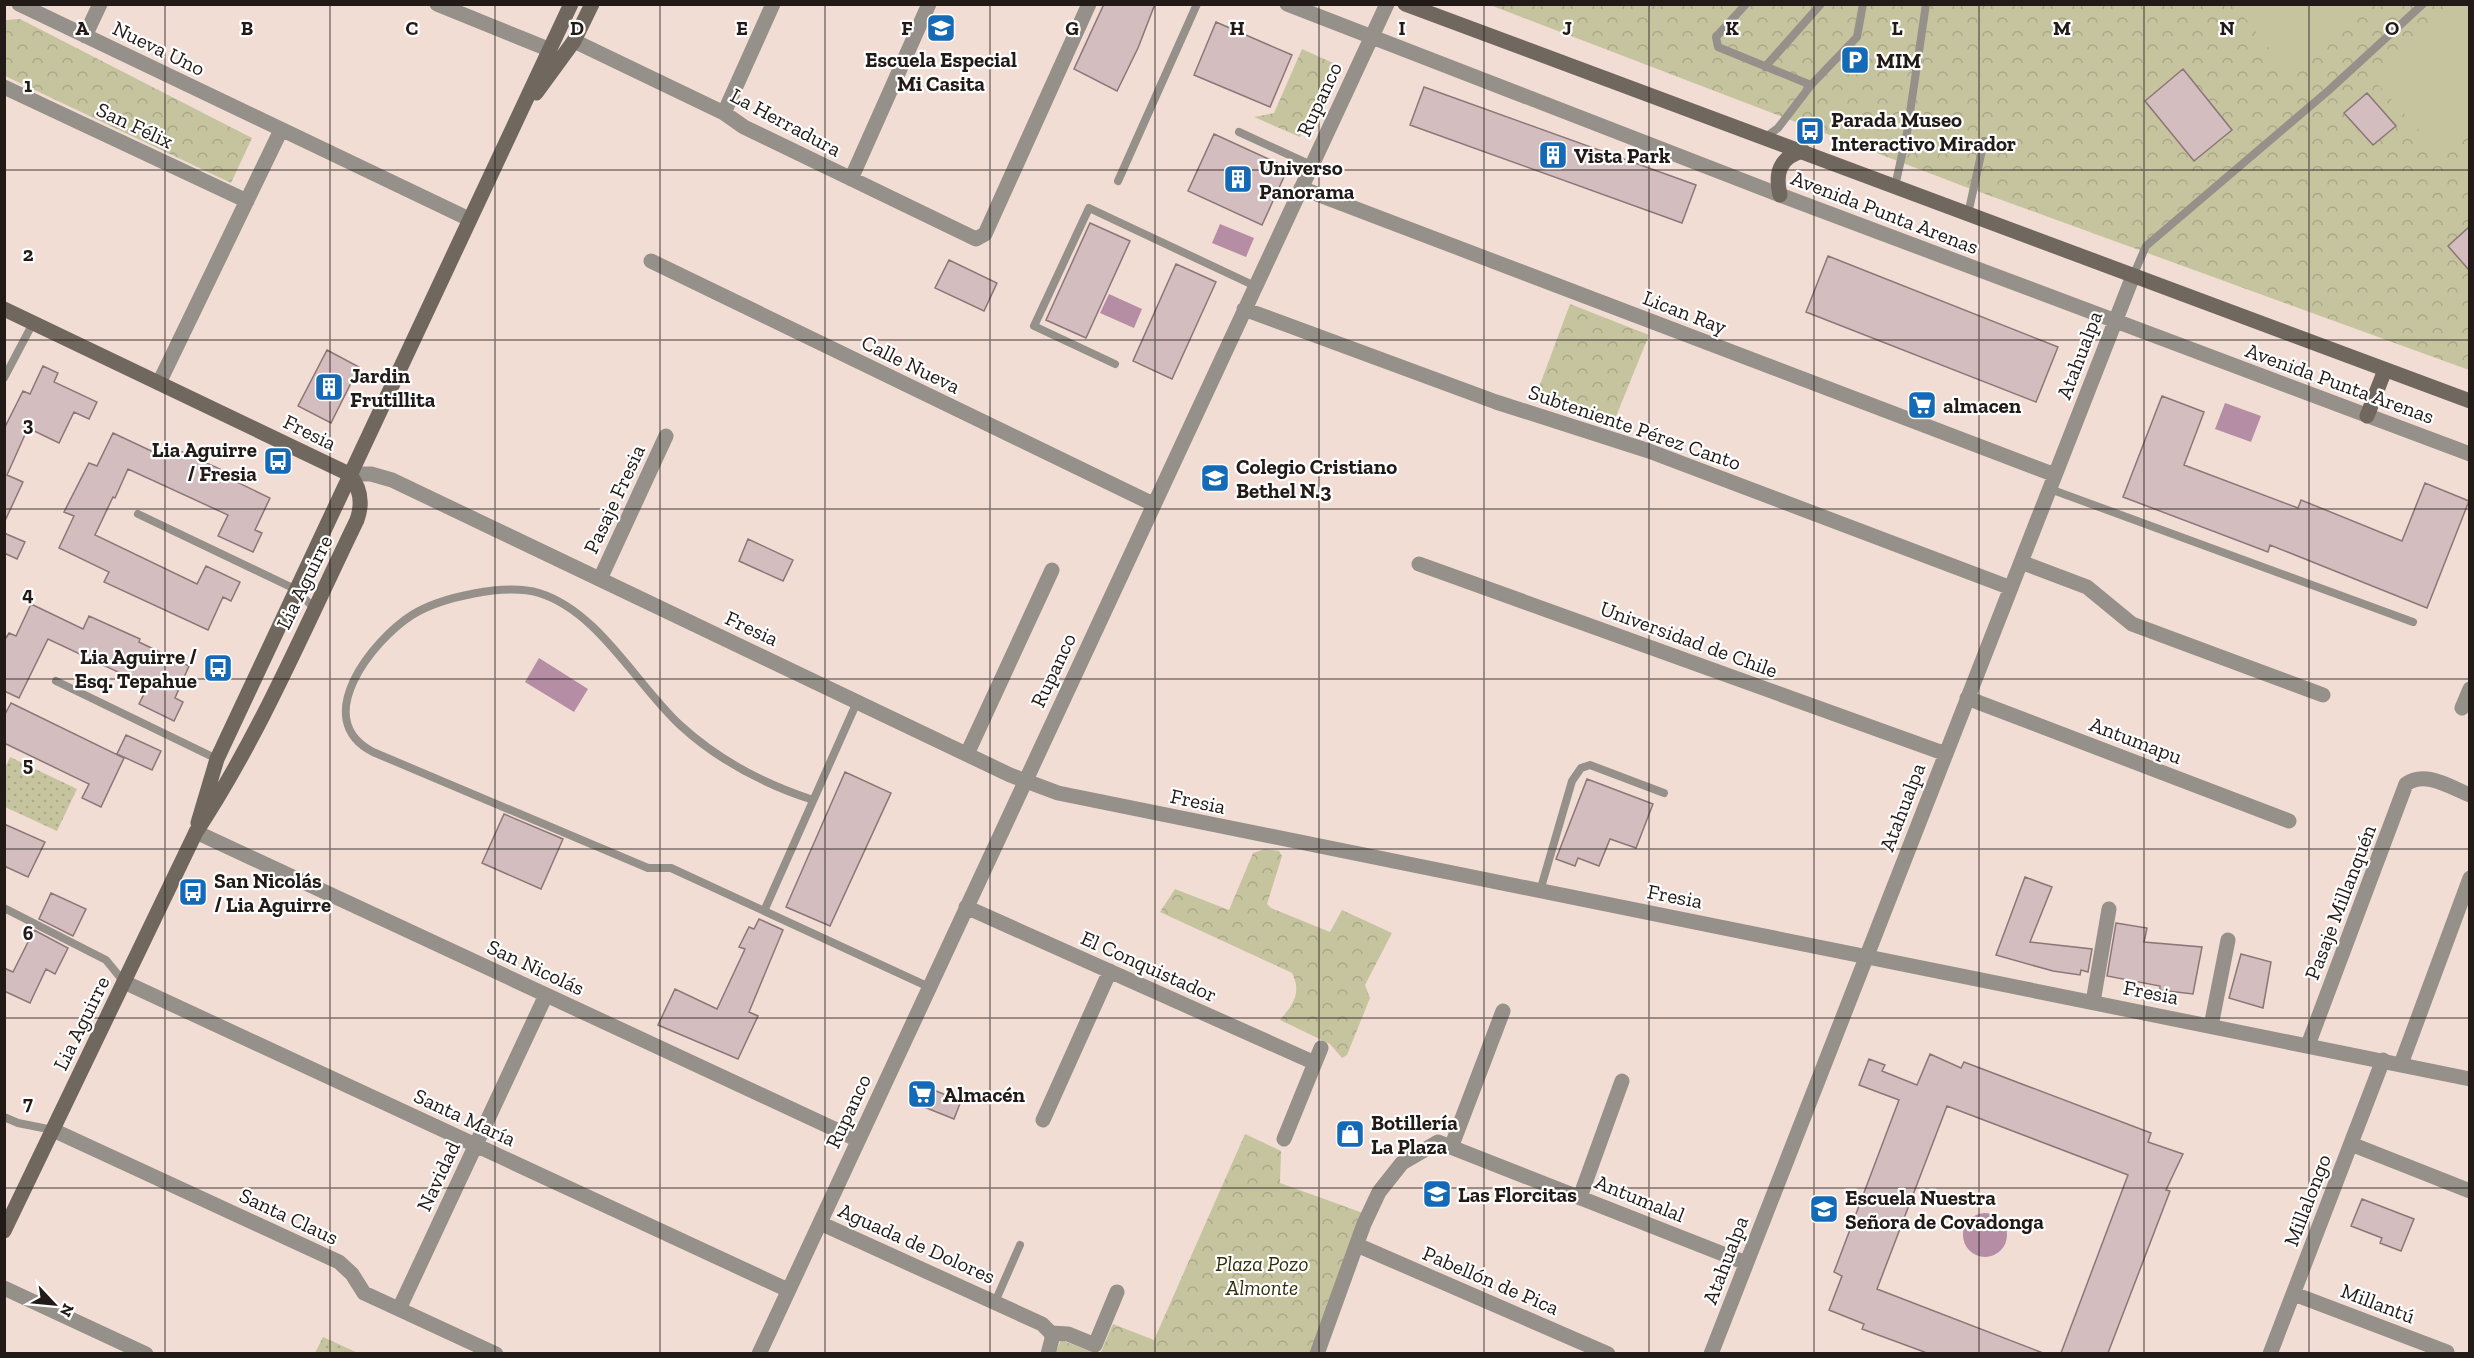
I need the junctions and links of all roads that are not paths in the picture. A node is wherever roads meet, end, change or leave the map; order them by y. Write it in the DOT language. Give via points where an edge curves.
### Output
graph roads {
  1 [pos="19,4"];
  2 [pos="100,4"];
  3 [pos="437,4"];
  4 [pos="571,4"];
  5 [pos="592,4"];
  6 [pos="773,4"];
  7 [pos="929,4"];
  8 [pos="1089,4"];
  9 [pos="1197,4"];
  10 [pos="1287,4"];
  11 [pos="1387,4"];
  12 [pos="1405,4"];
  13 [pos="1746,4"];
  14 [pos="1821,4"];
  15 [pos="1863,4"];
  16 [pos="1926,4"];
  17 [pos="2423,4"];
  18 [pos="85,36"];
  19 [pos="1371,37"];
  20 [pos="574,41"];
  21 [pos="548,49"];
  22 [pos="1765,68"];
  23 [pos="1812,85"];
  24 [pos="4,87"];
  25 [pos="724,113"];
  26 [pos="518,117"];
  27 [pos="281,130"];
  28 [pos="1239,132"];
  29 [pos="1766,137"];
  30 [pos="1984,141"];
  31 [pos="1803,151"];
  32 [pos="1311,165"];
  33 [pos="851,179"];
  34 [pos="1118,181"];
  35 [pos="1895,186"];
  36 [pos="1301,188"];
  37 [pos="1780,195"];
  38 [pos="247,201"];
  39 [pos="1968,214"];
  40 [pos="469,219"];
  41 [pos="651,261"];
  42 [pos="2133,276"];
  43 [pos="1255,286"];
  44 [pos="4,309"];
  45 [pos="1244,309"];
  46 [pos="2115,321"];
  47 [pos="33,323"];
  48 [pos="1115,364"];
  49 [pos="2385,370"];
  50 [pos="4,378"];
  51 [pos="159,383"];
  52 [pos="2469,401"];
  53 [pos="2367,416"];
  54 [pos="666,436"];
  55 [pos="2469,454"];
  56 [pos="349,474"];
  57 [pos="2052,482"];
  58 [pos="1153,504"];
  59 [pos="138,514"];
  60 [pos="2021,562"];
  61 [pos="1419,564"];
  62 [pos="1052,570"];
  63 [pos="600,579"];
  64 [pos="2011,588"];
  65 [pos="295,589"];
  66 [pos="314,608"];
  67 [pos="2413,622"];
  68 [pos="56,681"];
  69 [pos="2469,689"];
  70 [pos="2323,695"];
  71 [pos="1967,698"];
  72 [pos="857,702"];
  73 [pos="2462,708"];
  74 [pos="967,754"];
  75 [pos="1946,754"];
  76 [pos="217,759"];
  77 [pos="1024,781"];
  78 [pos="1664,793"];
  79 [pos="2469,795"];
  80 [pos="813,800"];
  81 [pos="2289,820"];
  82 [pos="196,832"];
  83 [pos="2469,878"];
  84 [pos="1540,891"];
  85 [pos="966,907"];
  86 [pos="4,908"];
  87 [pos="2109,909"];
  88 [pos="764,911"];
  89 [pos="2228,939"];
  90 [pos="1866,956"];
  91 [pos="1110,971"];
  92 [pos="124,982"];
  93 [pos="929,987"];
  94 [pos="546,995"];
  95 [pos="2093,1002"];
  96 [pos="1503,1011"];
  97 [pos="2211,1026"];
  98 [pos="2308,1045"];
  99 [pos="2383,1060"];
  100 [pos="2401,1064"];
  101 [pos="2469,1078"];
  102 [pos="1622,1081"];
  103 [pos="4,1117"];
  104 [pos="1043,1120"];
  105 [pos="53,1130"];
  106 [pos="1284,1139"];
  107 [pos="858,1140"];
  108 [pos="2351,1144"];
  109 [pos="476,1145"];
  110 [pos="1452,1145"];
  111 [pos="2469,1191"];
  112 [pos="1580,1197"];
  113 [pos="820,1223"];
  114 [pos="4,1231"];
  115 [pos="1020,1245"];
  116 [pos="1357,1245"];
  117 [pos="1746,1263"];
  118 [pos="4,1288"];
  119 [pos="788,1290"];
  120 [pos="1117,1292"];
  121 [pos="2294,1294"];
  122 [pos="996,1302"];
  123 [pos="399,1309"];
  124 [pos="1051,1333"];
  125 [pos="2447,1352"];
  126 [pos="146,1353"];
  127 [pos="496,1353"];
  128 [pos="759,1353"];
  129 [pos="1048,1353"];
  130 [pos="1317,1353"];
  131 [pos="1608,1353"];
  132 [pos="1711,1353"];
  133 [pos="2270,1353"];
  1 -- 18 [label="street, Nueva Uno"];
  2 -- 18 [label="street"];
  3 -- 21 [label="street"];
  4 -- 21 [label="main road, Lia Aguirre"];
  5 -- 20 [label="main road, Lia Aguirre"];
  6 -- 25 [label="street"];
  7 -- 33 [label="street"];
  8 -- 33 [label="street, La Herradura" via="985,234 979,239"];
  9 -- 34 [label="lane"];
  10 -- 19 [label="street, Avenida Punta Arenas"];
  11 -- 19 [label="street, Rupanco"];
  12 -- 29 [label="main road, Avenida Punta Arenas"];
  13 -- 22 [label="lane" via="1718,34 1716,43 1721,49"];
  14 -- 22 [label="lane"];
  15 -- 23 [label="lane" via="1857,37"];
  16 -- 35 [label="lane"];
  17 -- 42 [label="lane" via="2328,91 2146,246"];
  18 -- 27 [label="street, Nueva Uno"];
  19 -- 32 [label="street, Rupanco"];
  19 -- 37 [label="street, Avenida Punta Arenas"];
  20 -- 25 [label="street, La Herradura"];
  20 -- 26 [label="main road, Lia Aguirre"];
  21 -- 26 [label="main road, Lia Aguirre"];
  22 -- 23 [label="lane"];
  23 -- 29 [label="lane" via="1778,128"];
  24 -- 38 [label="street, San Félix"];
  25 -- 33 [label="street, La Herradura" via="744,127"];
  26 -- 40 [label="main road, Lia Aguirre"];
  27 -- 38 [label="street"];
  27 -- 40 [label="street, Nueva Uno"];
  28 -- 32 [label="lane"];
  29 -- 31 [label="main road, Avenida Punta Arenas"];
  30 -- 39 [label="lane"];
  31 -- 35 [label="main road, Avenida Punta Arenas"];
  31 -- 37 [label="main road" via="1788,157 1779,169"];
  32 -- 36 [label="street, Rupanco"];
  35 -- 39 [label="main road, Avenida Punta Arenas"];
  36 -- 43 [label="street, Rupanco"];
  36 -- 57 [label="street, Lican Ray"];
  37 -- 46 [label="street, Avenida Punta Arenas"];
  38 -- 51 [label="street"];
  39 -- 42 [label="main road, Avenida Punta Arenas"];
  40 -- 56 [label="main road, Lia Aguirre"];
  41 -- 58 [label="street, Calle Nueva"];
  42 -- 46 [label="street, Atahualpa"];
  42 -- 49 [label="main road, Avenida Punta Arenas"];
  43 -- 45 [label="street, Rupanco"];
  43 -- 48 [label="lane" via="1089,208 1034,326"];
  44 -- 47 [label="main road, Fresia"];
  45 -- 58 [label="street, Rupanco"];
  45 -- 64 [label="street, Subteniente Pérez Canto" via="1506,405 1649,452"];
  46 -- 53 [label="street, Avenida Punta Arenas"];
  46 -- 57 [label="street, Atahualpa"];
  47 -- 50 [label="lane"];
  47 -- 51 [label="main road, Fresia"];
  49 -- 52 [label="main road, Avenida Punta Arenas"];
  49 -- 53 [label="main road"];
  51 -- 56 [label="main road, Fresia"];
  53 -- 55 [label="street, Avenida Punta Arenas"];
  54 -- 63 [label="street, Pasaje Fresia"];
  56 -- 63 [label="street, Fresia" via="392,480"];
  56 -- 65 [label="main road, Lia Aguirre"];
  56 -- 66 [label="main road, Lia Aguirre" via="358,488 360,513"];
  57 -- 60 [label="street, Atahualpa"];
  57 -- 67 [label="lane"];
  58 -- 77 [label="street, Rupanco"];
  59 -- 65 [label="lane"];
  60 -- 64 [label="street, Atahualpa"];
  60 -- 70 [label="street" via="2087,587 2132,624"];
  61 -- 75 [label="street, Universidad de Chile"];
  62 -- 74 [label="street"];
  63 -- 72 [label="street, Fresia"];
  64 -- 71 [label="street, Atahualpa"];
  65 -- 66 [label="lane"];
  65 -- 76 [label="main road, Lia Aguirre"];
  66 -- 82 [label="main road, Lia Aguirre" via="233,773"];
  68 -- 76 [label="lane"];
  69 -- 73 [label="street"];
  71 -- 75 [label="street, Atahualpa"];
  71 -- 81 [label="street, Antumapu"];
  72 -- 74 [label="street, Fresia"];
  72 -- 80 [label="lane"];
  74 -- 77 [label="street, Fresia"];
  75 -- 90 [label="street, Atahualpa"];
  76 -- 82 [label="main road, Lia Aguirre"];
  77 -- 84 [label="street, Fresia" via="1058,794"];
  77 -- 85 [label="street, Rupanco"];
  78 -- 84 [label="lane" via="1590,765 1581,768 1572,781"];
  79 -- 98 [label="street, Pasaje Millanquén" via="2424,777 2415,777 2406,784"];
  80 -- 88 [label="lane"];
  80 -- 88 [label="lane" via="752,775 702,743 582,616 553,597 537,592 494,590 426,607 384,637 353,682 346,704 347,722 350,732 364,747 648,868 672,868"];
  82 -- 92 [label="main road, Lia Aguirre"];
  82 -- 94 [label="street, San Nicolás"];
  83 -- 100 [label="street"];
  84 -- 90 [label="street, Fresia"];
  85 -- 91 [label="street, El Conquistador"];
  85 -- 93 [label="street, Rupanco"];
  86 -- 92 [label="lane" via="106,960"];
  87 -- 95 [label="street"];
  88 -- 93 [label="lane"];
  89 -- 97 [label="street"];
  90 -- 95 [label="street, Fresia"];
  90 -- 117 [label="street, Atahualpa"];
  91 -- 104 [label="street"];
  91 -- 106 [label="street, El Conquistador" via="1318,1056"];
  92 -- 105 [label="main road, Lia Aguirre"];
  92 -- 109 [label="street, Santa María"];
  93 -- 107 [label="street, Rupanco"];
  94 -- 107 [label="street, San Nicolás"];
  94 -- 109 [label="street, Navidad"];
  95 -- 97 [label="street, Fresia"];
  96 -- 110 [label="street"];
  97 -- 98 [label="street, Fresia"];
  98 -- 99 [label="street, Fresia"];
  99 -- 100 [label="street, Fresia"];
  99 -- 108 [label="street, Millalongo"];
  100 -- 101 [label="street, Fresia"];
  102 -- 112 [label="street"];
  103 -- 105 [label="lane"];
  105 -- 114 [label="main road, Lia Aguirre"];
  105 -- 123 [label="street, Santa Claus" via="339,1262 364,1293"];
  107 -- 113 [label="street, Rupanco"];
  108 -- 111 [label="street"];
  108 -- 121 [label="street, Millalongo"];
  109 -- 119 [label="street, Santa María"];
  109 -- 123 [label="street, Navidad"];
  110 -- 112 [label="street, Antumalal"];
  110 -- 116 [label="street" via="1431,1144 1393,1171 1379,1192"];
  112 -- 117 [label="street, Antumalal"];
  113 -- 119 [label="street, Rupanco"];
  113 -- 122 [label="street, Aguada de Dolores"];
  115 -- 122 [label="lane, Aguada de Dolores"];
  116 -- 130 [label="street"];
  116 -- 131 [label="street, Pabellón de Pica"];
  117 -- 132 [label="street, Atahualpa"];
  118 -- 126 [label="street"];
  119 -- 128 [label="street, Rupanco"];
  120 -- 124 [label="street" via="1095,1345 1068,1334"];
  121 -- 125 [label="street, Millantú"];
  121 -- 133 [label="street, Millalongo"];
  122 -- 124 [label="street, Aguada de Dolores" via="1042,1324"];
  123 -- 127 [label="street, Santa Claus"];
  124 -- 129 [label="street"];
}
